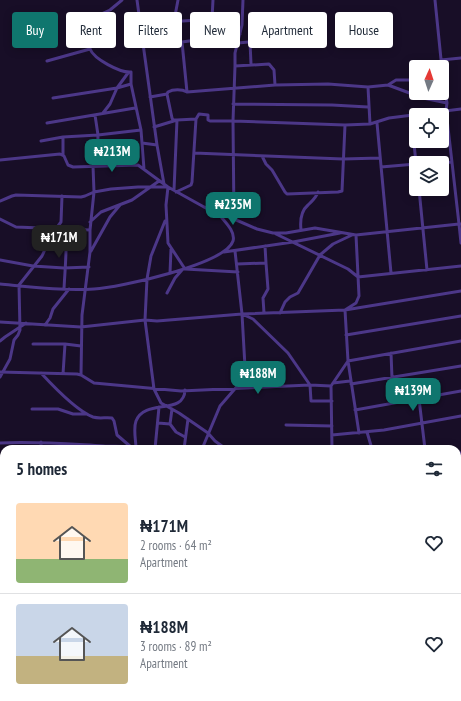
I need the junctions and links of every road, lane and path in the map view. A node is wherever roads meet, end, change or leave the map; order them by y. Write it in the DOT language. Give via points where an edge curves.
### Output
graph roads {
  1 [pos="122,0"];
  2 [pos="137,0"];
  3 [pos="178,0"];
  4 [pos="213,0"];
  5 [pos="243,0"];
  6 [pos="435,0"];
  7 [pos="139,12"];
  8 [pos="176,12"];
  9 [pos="212,12"];
  10 [pos="240,34"];
  11 [pos="190,41"];
  12 [pos="182,42"];
  13 [pos="142,48"];
  14 [pos="237,48"];
  15 [pos="250,48"];
  16 [pos="90,49"];
  17 [pos="461,58"];
  18 [pos="441,60"];
  19 [pos="47,61"];
  20 [pos="251,64"];
  21 [pos="234,66"];
  22 [pos="128,72"];
  23 [pos="409,80"];
  24 [pos="131,84"];
  25 [pos="275,85"];
  26 [pos="388,85"];
  27 [pos="368,87"];
  28 [pos="117,88"];
  29 [pos="234,90"];
  30 [pos="187,92"];
  31 [pos="167,94"];
  32 [pos="150,97"];
  33 [pos="53,98"];
  34 [pos="446,100"];
  35 [pos="447,103"];
  36 [pos="233,104"];
  37 [pos="368,107"];
  38 [pos="135,108"];
  39 [pos="446,108"];
  40 [pos="461,109"];
  41 [pos="449,110"];
  42 [pos="103,113"];
  43 [pos="94,115"];
  44 [pos="409,115"];
  45 [pos="196,118"];
  46 [pos="177,120"];
  47 [pos="233,121"];
  48 [pos="47,123"];
  49 [pos="377,123"];
  50 [pos="370,124"];
  51 [pos="345,125"];
  52 [pos="154,127"];
  53 [pos="141,130"];
  54 [pos="98,135"];
  55 [pos="449,136"];
  56 [pos="63,137"];
  57 [pos="41,141"];
  58 [pos="142,143"];
  59 [pos="157,145"];
  60 [pos="194,153"];
  61 [pos="63,154"];
  62 [pos="233,154"];
  63 [pos="262,156"];
  64 [pos="380,158"];
  65 [pos="343,159"];
  66 [pos="0,160"];
  67 [pos="449,162"];
  68 [pos="452,162"];
  69 [pos="409,165"];
  70 [pos="93,166"];
  71 [pos="97,166"];
  72 [pos="381,167"];
  73 [pos="144,169"];
  74 [pos="159,181"];
  75 [pos="164,184"];
  76 [pos="168,187"];
  77 [pos="148,188"];
  78 [pos="175,191"];
  79 [pos="94,192"];
  80 [pos="318,192"];
  81 [pos="62,196"];
  82 [pos="420,196"];
  83 [pos="0,201"];
  84 [pos="120,205"];
  85 [pos="218,213"];
  86 [pos="234,218"];
  87 [pos="0,219"];
  88 [pos="166,219"];
  89 [pos="90,222"];
  90 [pos="460,224"];
  91 [pos="423,228"];
  92 [pos="55,229"];
  93 [pos="66,230"];
  94 [pos="90,230"];
  95 [pos="301,230"];
  96 [pos="343,232"];
  97 [pos="387,232"];
  98 [pos="274,233"];
  99 [pos="354,235"];
  100 [pos="293,242"];
  101 [pos="461,243"];
  102 [pos="265,246"];
  103 [pos="171,249"];
  104 [pos="235,251"];
  105 [pos="90,252"];
  106 [pos="224,252"];
  107 [pos="320,255"];
  108 [pos="0,260"];
  109 [pos="266,263"];
  110 [pos="237,264"];
  111 [pos="33,266"];
  112 [pos="461,266"];
  113 [pos="89,267"];
  114 [pos="64,268"];
  115 [pos="183,269"];
  116 [pos="427,270"];
  117 [pos="238,272"];
  118 [pos="170,273"];
  119 [pos="391,274"];
  120 [pos="358,277"];
  121 [pos="147,279"];
  122 [pos="0,284"];
  123 [pos="19,285"];
  124 [pos="64,289"];
  125 [pos="69,289"];
  126 [pos="86,289"];
  127 [pos="461,291"];
  128 [pos="167,293"];
  129 [pos="345,310"];
  130 [pos="264,313"];
  131 [pos="280,313"];
  132 [pos="242,314"];
  133 [pos="461,316"];
  134 [pos="145,320"];
  135 [pos="0,322"];
  136 [pos="20,323"];
  137 [pos="27,323"];
  138 [pos="46,325"];
  139 [pos="82,327"];
  140 [pos="20,328"];
  141 [pos="346,335"];
  142 [pos="0,341"];
  143 [pos="461,342"];
  144 [pos="33,344"];
  145 [pos="64,344"];
  146 [pos="81,346"];
  147 [pos="391,353"];
  148 [pos="348,362"];
  149 [pos="461,366"];
  150 [pos="2,372"];
  151 [pos="41,373"];
  152 [pos="63,374"];
  153 [pos="81,375"];
  154 [pos="0,378"];
  155 [pos="392,378"];
  156 [pos="351,382"];
  157 [pos="332,384"];
  158 [pos="310,385"];
  159 [pos="235,388"];
  160 [pos="154,389"];
  161 [pos="185,390"];
  162 [pos="461,392"];
  163 [pos="419,399"];
  164 [pos="332,401"];
  165 [pos="166,406"];
  166 [pos="159,407"];
  167 [pos="32,409"];
  168 [pos="172,409"];
  169 [pos="355,410"];
  170 [pos="86,414"];
  171 [pos="461,416"];
  172 [pos="188,419"];
  173 [pos="158,423"];
  174 [pos="422,423"];
  175 [pos="170,424"];
  176 [pos="286,425"];
  177 [pos="332,426"];
  178 [pos="367,432"];
  179 [pos="208,433"];
  180 [pos="359,433"];
  181 [pos="332,435"];
  182 [pos="185,437"];
  183 [pos="41,442"];
  184 [pos="0,443"];
  185 [pos="80,445"];
  186 [pos="129,445"];
  187 [pos="136,445"];
  188 [pos="155,445"];
  189 [pos="184,445"];
  190 [pos="204,445"];
  191 [pos="220,445"];
  192 [pos="332,445"];
  193 [pos="371,445"];
  194 [pos="424,445"];
  1 -- 16 [label="street" via="99,16 90,31"];
  2 -- 7 [label="street"];
  3 -- 8 [label="street"];
  4 -- 9 [label="street"];
  5 -- 10 [label="street"];
  6 -- 18 [label="street"];
  11 -- 12 [label="street"];
  12 -- 30 [label="street"];
  13 -- 32 [label="street"];
  14 -- 21 [label="street"];
  15 -- 20 [label="street"];
  16 -- 19 [label="street"];
  16 -- 22 [label="street" via="95,56 113,67"];
  17 -- 18 [label="street"];
  20 -- 21 [label="street"];
  20 -- 25 [label="street" via="269,64 275,77"];
  21 -- 29 [label="street"];
  22 -- 24 [label="street" via="131,72"];
  22 -- 28 [label="street"];
  23 -- 26 [label="street" via="396,80"];
  24 -- 28 [label="street"];
  24 -- 38 [label="street"];
  25 -- 27 [label="street" via="328,84"];
  25 -- 29 [label="street"];
  26 -- 27 [label="street"];
  26 -- 35 [label="street" via="423,98"];
  27 -- 37 [label="street"];
  28 -- 33 [label="street"];
  28 -- 42 [label="street"];
  29 -- 30 [label="street"];
  29 -- 36 [label="street"];
  30 -- 31 [label="street" via="171,90"];
  31 -- 32 [label="street"];
  31 -- 46 [label="street" via="172,118"];
  32 -- 52 [label="street"];
  34 -- 35 [label="street"];
  35 -- 39 [label="street"];
  36 -- 37 [label="street"];
  36 -- 47 [label="street"];
  37 -- 50 [label="street"];
  38 -- 42 [label="street"];
  38 -- 53 [label="street"];
  40 -- 41 [label="street"];
  42 -- 43 [label="street"];
  43 -- 48 [label="street"];
  43 -- 54 [label="street"];
  44 -- 49 [label="street" via="389,118"];
  45 -- 46 [label="street"];
  45 -- 47 [label="street" via="199,114 206,114 210,121"];
  45 -- 60 [label="street"];
  46 -- 52 [label="street"];
  46 -- 78 [label="street"];
  47 -- 51 [label="street"];
  47 -- 62 [label="street"];
  49 -- 50 [label="street"];
  49 -- 64 [label="street"];
  50 -- 51 [label="street"];
  51 -- 65 [label="street"];
  52 -- 59 [label="street"];
  53 -- 54 [label="street"];
  53 -- 58 [label="street"];
  54 -- 56 [label="street"];
  54 -- 71 [label="street"];
  55 -- 68 [label="street"];
  56 -- 57 [label="street"];
  56 -- 61 [label="street"];
  58 -- 59 [label="street"];
  58 -- 73 [label="street"];
  59 -- 75 [label="street"];
  60 -- 62 [label="street"];
  60 -- 78 [label="street" via="191,185"];
  61 -- 66 [label="street"];
  61 -- 70 [label="street" via="70,166"];
  62 -- 63 [label="street"];
  62 -- 86 [label="street"];
  63 -- 65 [label="street"];
  63 -- 80 [label="street" via="287,194"];
  64 -- 65 [label="street"];
  64 -- 72 [label="street"];
  65 -- 80 [label="street" via="342,191"];
  67 -- 68 [label="street"];
  68 -- 90 [label="street"];
  69 -- 72 [label="street"];
  70 -- 71 [label="street"];
  70 -- 79 [label="street"];
  71 -- 73 [label="street" via="134,164"];
  72 -- 97 [label="street"];
  73 -- 74 [label="street"];
  74 -- 75 [label="street"];
  74 -- 77 [label="street"];
  75 -- 76 [label="street"];
  76 -- 77 [label="street"];
  76 -- 78 [label="street"];
  76 -- 88 [label="street"];
  77 -- 79 [label="street"];
  77 -- 84 [label="street"];
  78 -- 85 [label="street"];
  79 -- 81 [label="street" via="85,196"];
  79 -- 89 [label="street"];
  80 -- 95 [label="street" via="315,199 302,212"];
  81 -- 83 [label="street" via="12,196"];
  81 -- 92 [label="street" via="61,222"];
  82 -- 91 [label="street"];
  84 -- 89 [label="street" via="97,214"];
  84 -- 105 [label="street"];
  85 -- 86 [label="street"];
  85 -- 106 [label="street" via="233,234 233,242"];
  86 -- 98 [label="street" via="257,229"];
  87 -- 92 [label="street" via="16,228"];
  88 -- 103 [label="street" via="166,236"];
  88 -- 121 [label="street" via="151,256"];
  89 -- 94 [label="street"];
  90 -- 91 [label="street"];
  90 -- 101 [label="street"];
  91 -- 97 [label="street"];
  91 -- 116 [label="street"];
  92 -- 93 [label="street"];
  92 -- 111 [label="street" via="42,256"];
  93 -- 94 [label="street"];
  93 -- 114 [label="street"];
  94 -- 105 [label="street"];
  95 -- 96 [label="street" via="315,228"];
  95 -- 98 [label="street"];
  96 -- 99 [label="street"];
  96 -- 100 [label="street"];
  97 -- 99 [label="street"];
  97 -- 119 [label="street"];
  98 -- 100 [label="street"];
  99 -- 107 [label="street" via="333,244"];
  99 -- 120 [label="street"];
  100 -- 102 [label="street"];
  100 -- 107 [label="street"];
  102 -- 104 [label="street"];
  102 -- 109 [label="street"];
  103 -- 115 [label="street"];
  103 -- 118 [label="street"];
  104 -- 106 [label="street"];
  104 -- 110 [label="street"];
  105 -- 113 [label="street"];
  106 -- 115 [label="street"];
  107 -- 120 [label="street"];
  107 -- 131 [label="street" via="298,293 285,302"];
  108 -- 111 [label="street"];
  109 -- 110 [label="street"];
  109 -- 130 [label="street" via="268,289 263,298"];
  110 -- 117 [label="street"];
  111 -- 114 [label="street"];
  111 -- 123 [label="street"];
  112 -- 116 [label="street"];
  113 -- 114 [label="street"];
  113 -- 126 [label="street"];
  114 -- 124 [label="street"];
  115 -- 117 [label="street"];
  115 -- 118 [label="street"];
  115 -- 128 [label="street"];
  116 -- 119 [label="street"];
  117 -- 132 [label="street"];
  118 -- 121 [label="street"];
  119 -- 120 [label="street"];
  120 -- 129 [label="street" via="358,300"];
  121 -- 126 [label="street"];
  121 -- 134 [label="street"];
  122 -- 123 [label="street"];
  123 -- 124 [label="street"];
  123 -- 136 [label="street"];
  124 -- 125 [label="street"];
  125 -- 126 [label="street"];
  125 -- 138 [label="street" via="53,309"];
  126 -- 139 [label="street"];
  127 -- 129 [label="street"];
  129 -- 131 [label="street"];
  129 -- 141 [label="street"];
  130 -- 131 [label="street"];
  130 -- 132 [label="street"];
  132 -- 134 [label="street" via="163,321"];
  132 -- 158 [label="street" via="253,319 288,353"];
  132 -- 159 [label="street" via="245,367 243,377"];
  133 -- 141 [label="street"];
  134 -- 139 [label="street"];
  134 -- 160 [label="street"];
  135 -- 136 [label="street"];
  136 -- 137 [label="street"];
  136 -- 140 [label="street"];
  137 -- 138 [label="street"];
  137 -- 140 [label="street"];
  138 -- 139 [label="street"];
  139 -- 146 [label="street"];
  140 -- 142 [label="street"];
  140 -- 150 [label="street" via="14,340 10,359"];
  141 -- 148 [label="street"];
  143 -- 147 [label="street"];
  144 -- 145 [label="street"];
  145 -- 146 [label="street"];
  145 -- 152 [label="street"];
  146 -- 153 [label="street"];
  147 -- 148 [label="street"];
  147 -- 155 [label="street"];
  148 -- 156 [label="street"];
  148 -- 157 [label="street"];
  149 -- 155 [label="street"];
  150 -- 151 [label="street"];
  150 -- 154 [label="street"];
  151 -- 152 [label="street"];
  151 -- 170 [label="street"];
  152 -- 153 [label="street"];
  153 -- 160 [label="street" via="94,383"];
  155 -- 156 [label="street"];
  156 -- 157 [label="street"];
  156 -- 169 [label="street"];
  157 -- 158 [label="street"];
  157 -- 164 [label="street"];
  158 -- 159 [label="street"];
  158 -- 164 [label="street" via="311,401"];
  159 -- 161 [label="street"];
  159 -- 179 [label="street" via="220,406"];
  160 -- 161 [label="street"];
  160 -- 165 [label="street" via="158,400"];
  161 -- 165 [label="street" via="182,400"];
  162 -- 163 [label="street"];
  163 -- 169 [label="street"];
  163 -- 174 [label="street"];
  164 -- 177 [label="street"];
  165 -- 166 [label="street"];
  165 -- 168 [label="street"];
  166 -- 173 [label="street"];
  166 -- 187 [label="street" via="146,410 136,420"];
  167 -- 170 [label="street" via="58,409 73,414"];
  168 -- 172 [label="street"];
  168 -- 175 [label="street"];
  169 -- 180 [label="street"];
  170 -- 186 [label="street" via="96,418 112,418 117,435"];
  171 -- 174 [label="street"];
  172 -- 179 [label="street"];
  172 -- 182 [label="street"];
  173 -- 175 [label="street"];
  173 -- 188 [label="street"];
  174 -- 178 [label="street"];
  174 -- 194 [label="street"];
  175 -- 182 [label="street" via="176,432"];
  176 -- 177 [label="street"];
  177 -- 181 [label="street"];
  178 -- 180 [label="street"];
  178 -- 193 [label="street"];
  179 -- 190 [label="street"];
  179 -- 191 [label="street"];
  180 -- 181 [label="street"];
  181 -- 192 [label="street"];
  182 -- 189 [label="street"];
  183 -- 184 [label="street"];
  183 -- 185 [label="street"];
}
